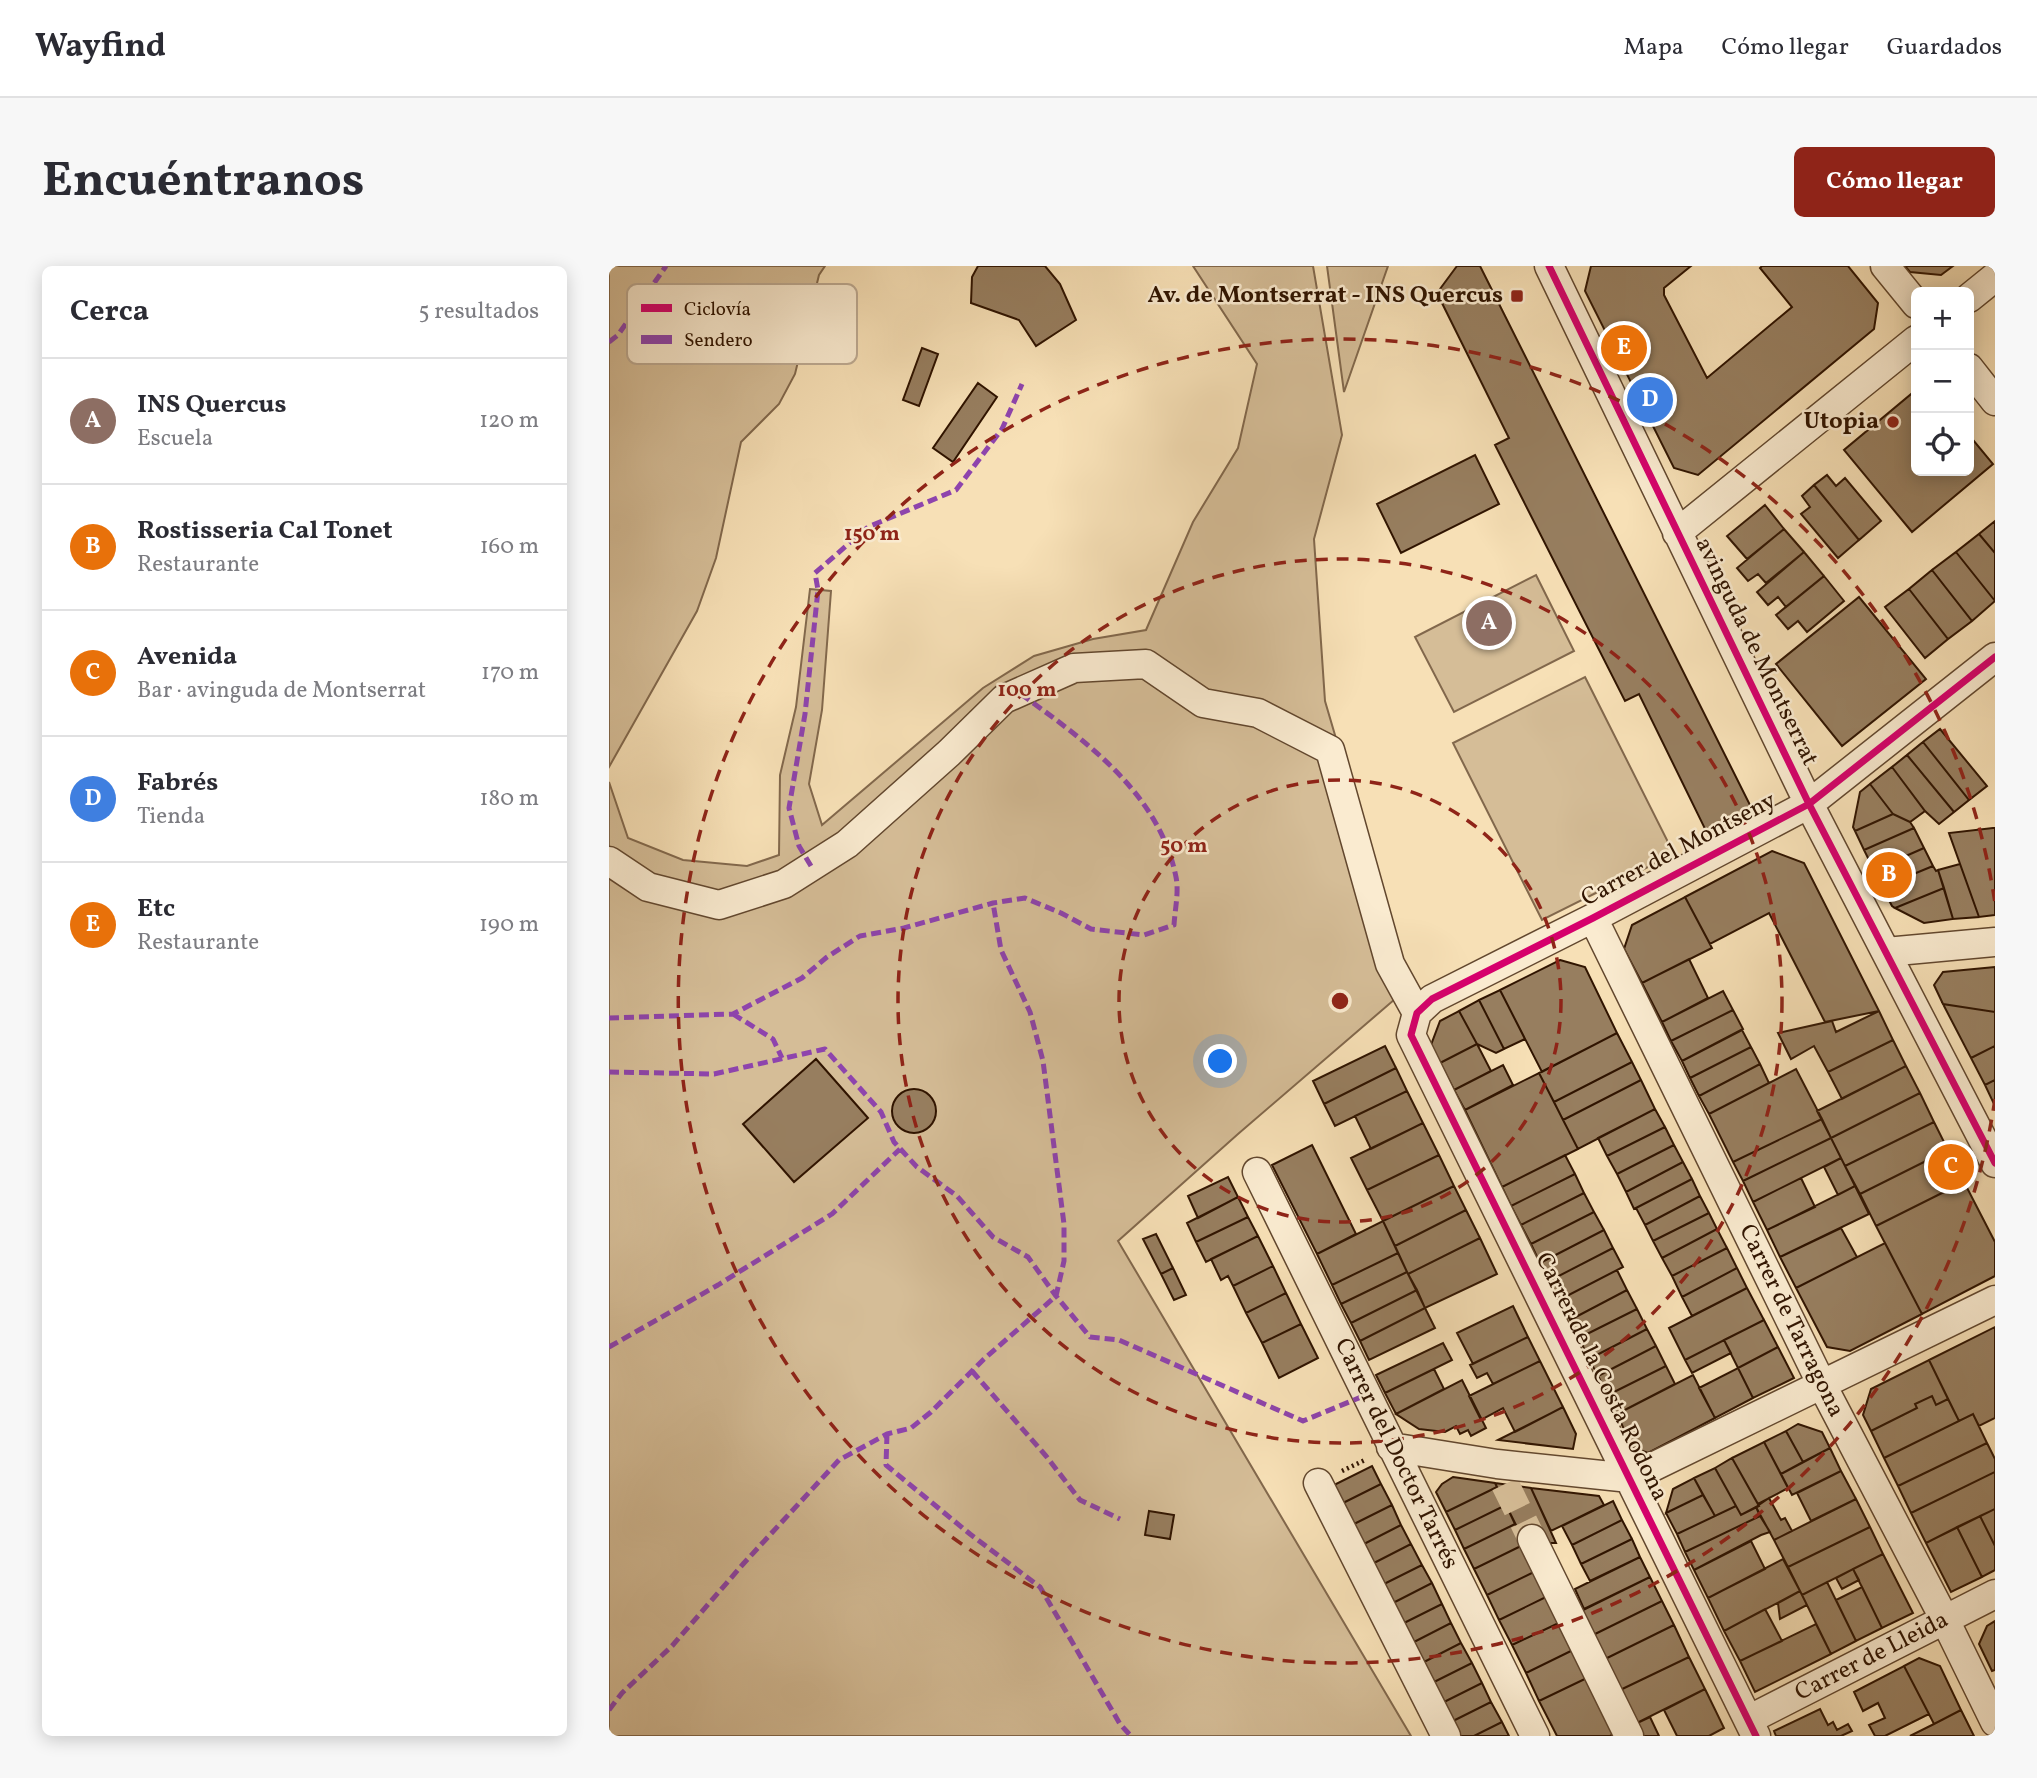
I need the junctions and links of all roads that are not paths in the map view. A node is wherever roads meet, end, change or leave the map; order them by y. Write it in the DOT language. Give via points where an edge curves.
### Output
graph roads {
  1 [pos="1885,266"];
  2 [pos="1553,268"];
  3 [pos="1995,276"];
  4 [pos="1974,294"];
  5 [pos="1911,298"];
  6 [pos="1911,344"];
  7 [pos="1974,374"];
  8 [pos="1995,401"];
  9 [pos="1677,533"];
  10 [pos="1995,657"];
  11 [pos="1809,804"];
  12 [pos="609,861"];
  13 [pos="1593,918"];
  14 [pos="1995,942"];
  15 [pos="1886,952"];
  16 [pos="1414,1024"];
  17 [pos="1995,1163"];
  18 [pos="1257,1172"];
  19 [pos="1995,1300"];
  20 [pos="1821,1384"];
  21 [pos="1391,1447"];
  22 [pos="1630,1478"];
  23 [pos="1318,1483"];
  24 [pos="1532,1539"];
  25 [pos="1995,1594"];
  26 [pos="1945,1620"];
  27 [pos="1995,1722"];
  28 [pos="1752,1728"];
  29 [pos="1446,1736"];
  30 [pos="1535,1736"];
  31 [pos="1629,1736"];
  1 -- 5 [label="street"];
  2 -- 9 [label="street, avinguda de Montserrat"];
  3 -- 4 [label="street"];
  6 -- 9 [label="street"];
  7 -- 8 [label="street"];
  9 -- 11 [label="street, avinguda de Montserrat"];
  10 -- 11 [label="street, Carrer del Montseny"];
  11 -- 13 [label="street, Carrer del Montseny"];
  11 -- 15 [label="street, avinguda de Montserrat"];
  12 -- 16 [label="street, Carrer de la Costa Rodona" via="648,887 719,905 784,884 847,844 1004,699 1074,668 1146,664 1203,703 1258,713 1330,750 1391,964"];
  13 -- 16 [label="street, Carrer del Montseny" via="1431,999"];
  13 -- 20 [label="street, Carrer de Tarragona"];
  14 -- 15 [label="street"];
  15 -- 17 [label="street, avinguda de Montserrat"];
  16 -- 22 [label="street, Carrer de la Costa Rodona"];
  18 -- 21 [label="street, Carrer del Doctor Tarrés"];
  19 -- 20 [label="street"];
  20 -- 22 [label="street"];
  20 -- 26 [label="street, Carrer de Tarragona"];
  21 -- 22 [label="street" via="1503,1474"];
  21 -- 30 [label="street, Carrer del Doctor Tarrés"];
  22 -- 28 [label="street, Carrer de la Costa Rodona"];
  23 -- 29 [label="street"];
  24 -- 31 [label="street"];
  25 -- 26 [label="street, Carrer de Lleida"];
  26 -- 27 [label="street, Carrer de Tarragona"];
  26 -- 28 [label="street, Carrer de Lleida"];
}
